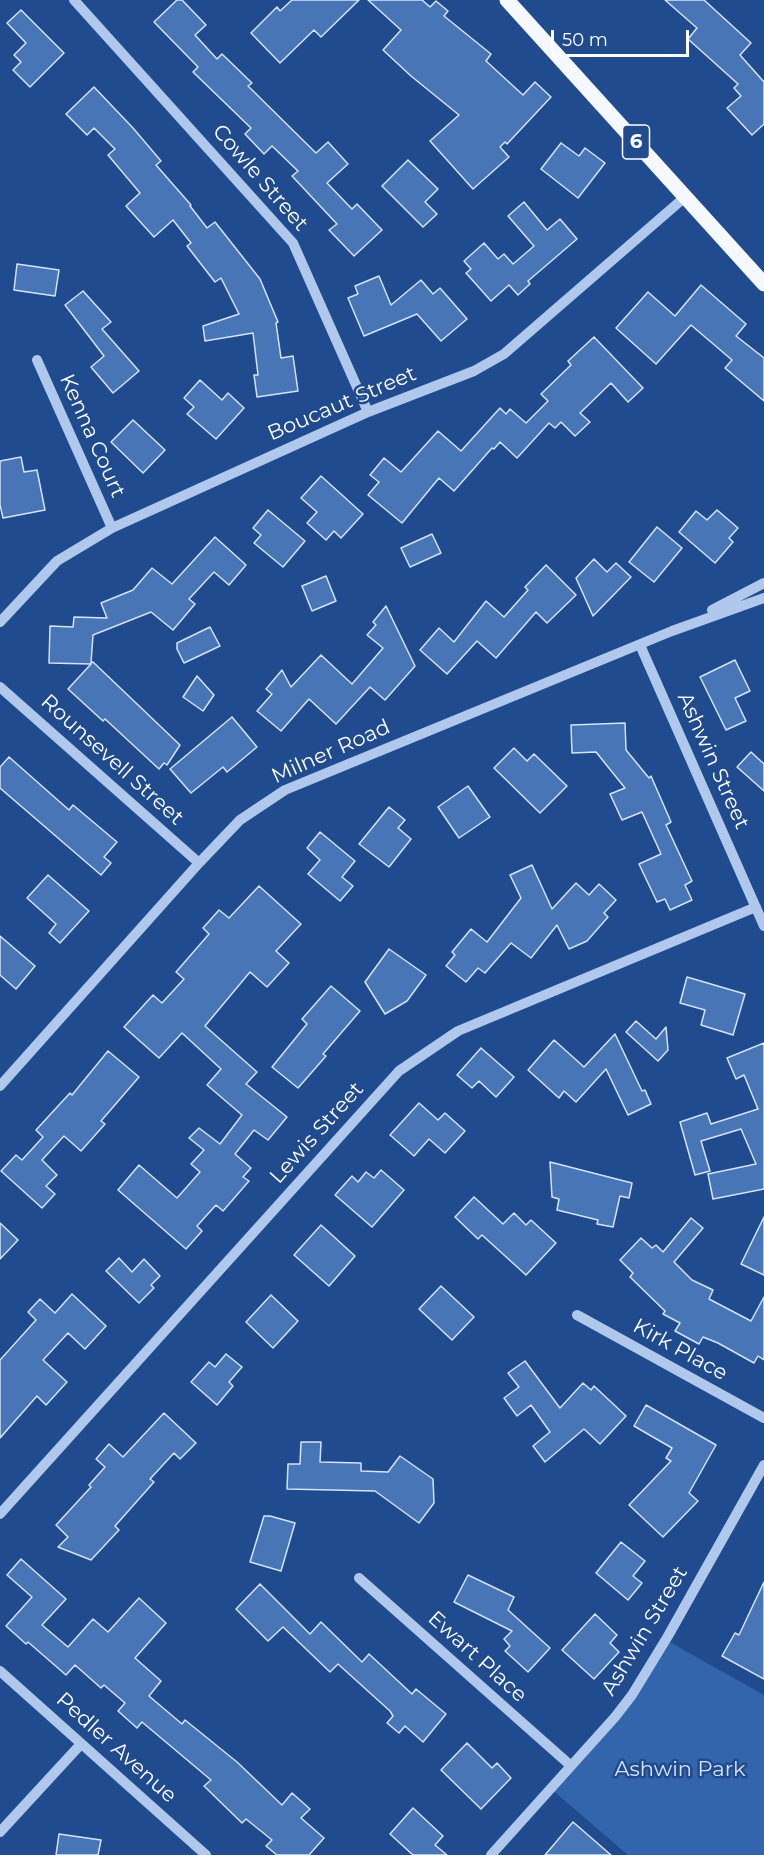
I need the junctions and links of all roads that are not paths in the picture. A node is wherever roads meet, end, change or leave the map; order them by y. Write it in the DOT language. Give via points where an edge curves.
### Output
graph roads {
  1 [pos="75,0"];
  2 [pos="507,0"];
  3 [pos="685,197"];
  4 [pos="764,284"];
  5 [pos="37,360"];
  6 [pos="368,412"];
  7 [pos="112,528"];
  8 [pos="764,583"];
  9 [pos="764,598"];
  10 [pos="0,622"];
  11 [pos="672,631"];
  12 [pos="640,645"];
  13 [pos="0,687"];
  14 [pos="199,863"];
  15 [pos="756,907"];
  16 [pos="764,926"];
  17 [pos="0,1086"];
  18 [pos="577,1315"];
  19 [pos="764,1418"];
  20 [pos="764,1465"];
  21 [pos="0,1514"];
  22 [pos="359,1578"];
  23 [pos="0,1671"];
  24 [pos="81,1744"];
  25 [pos="570,1765"];
  26 [pos="0,1832"];
  27 [pos="206,1855"];
  28 [pos="491,1855"];
  1 -- 6 [label="street, Cowle Street" via="293,243"];
  2 -- 3 [label="main road, 6"];
  3 -- 4 [label="main road, 6"];
  3 -- 6 [label="street, Boucaut Street" via="504,354 474,371"];
  5 -- 7 [label="street, Kenna Court"];
  6 -- 7 [label="street, Boucaut Street"];
  7 -- 10 [label="street, Boucaut Street" via="57,561"];
  8 -- 11 [label="street, Milner Road"];
  9 -- 11 [label="street, Milner Road"];
  11 -- 12 [label="street, Milner Road"];
  12 -- 14 [label="street, Milner Road" via="285,790 240,820"];
  12 -- 15 [label="street, Ashwin Street"];
  13 -- 14 [label="street, Rounsevell Street"];
  14 -- 17 [label="street, Milner Road"];
  15 -- 16 [label="street, Ashwin Street"];
  15 -- 21 [label="street, Lewis Street" via="458,1031 399,1071"];
  18 -- 19 [label="street, Kirk Place"];
  20 -- 25 [label="street, Ashwin Street" via="644,1677 615,1717"];
  22 -- 25 [label="street, Ewart Place"];
  23 -- 24 [label="street, Pedler Avenue"];
  24 -- 26 [label="street"];
  24 -- 27 [label="street, Pedler Avenue"];
  25 -- 28 [label="street, Ashwin Street"];
}
